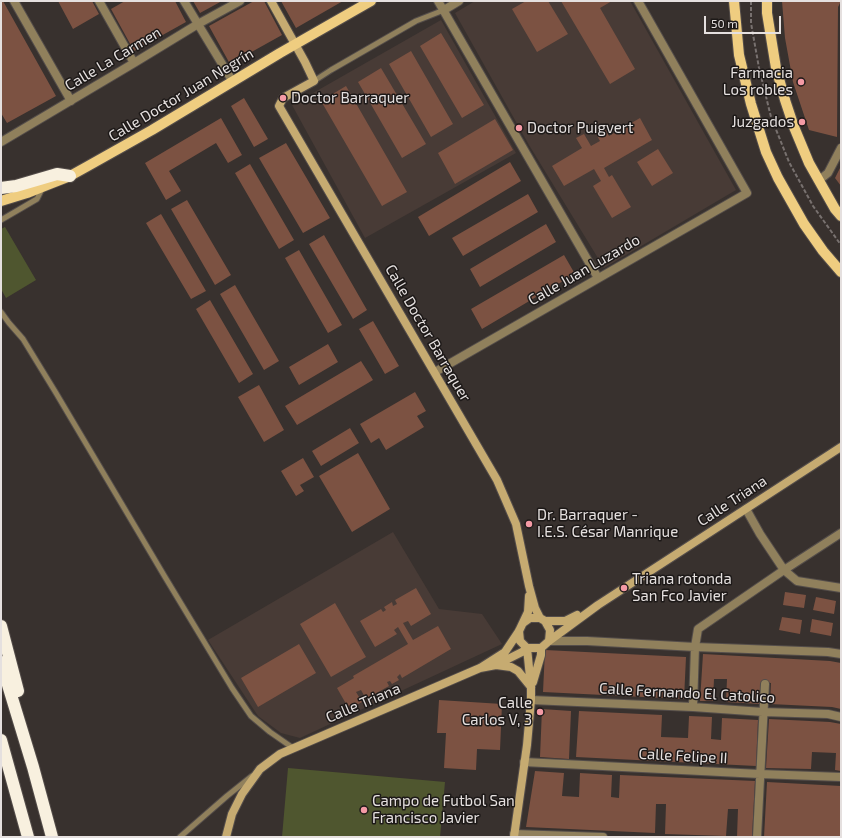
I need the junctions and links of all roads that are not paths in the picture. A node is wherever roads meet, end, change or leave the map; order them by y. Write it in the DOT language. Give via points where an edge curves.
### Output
graph roads {
  1 [pos="14,1"];
  2 [pos="99,1"];
  3 [pos="184,1"];
  4 [pos="240,1"];
  5 [pos="272,1"];
  6 [pos="371,1"];
  7 [pos="438,1"];
  8 [pos="459,1"];
  9 [pos="638,1"];
  10 [pos="734,1"];
  11 [pos="767,1"];
  12 [pos="444,10"];
  13 [pos="198,24"];
  14 [pos="295,44"];
  15 [pos="134,63"];
  16 [pos="314,81"];
  17 [pos="233,82"];
  18 [pos="71,101"];
  19 [pos="1,132"];
  20 [pos="3,141"];
  21 [pos="841,148"];
  22 [pos="70,176"];
  23 [pos="818,179"];
  24 [pos="44,186"];
  25 [pos="1,188"];
  26 [pos="1,202"];
  27 [pos="841,216"];
  28 [pos="1,220"];
  29 [pos="841,272"];
  30 [pos="598,278"];
  31 [pos="1,312"];
  32 [pos="435,372"];
  33 [pos="841,447"];
  34 [pos="746,509"];
  35 [pos="841,533"];
  36 [pos="784,570"];
  37 [pos="529,586"];
  38 [pos="841,588"];
  39 [pos="598,605"];
  40 [pos="542,620"];
  41 [pos="1,626"];
  42 [pos="520,627"];
  43 [pos="549,641"];
  44 [pos="695,647"];
  45 [pos="527,648"];
  46 [pos="541,648"];
  47 [pos="841,654"];
  48 [pos="1,662"];
  49 [pos="496,665"];
  50 [pos="480,668"];
  51 [pos="765,684"];
  52 [pos="531,687"];
  53 [pos="531,700"];
  54 [pos="693,707"];
  55 [pos="763,712"];
  56 [pos="841,717"];
  57 [pos="1,740"];
  58 [pos="293,748"];
  59 [pos="28,750"];
  60 [pos="524,762"];
  61 [pos="260,769"];
  62 [pos="760,774"];
  63 [pos="841,777"];
  64 [pos="514,836"];
  65 [pos="28,837"];
  66 [pos="52,837"];
  67 [pos="180,837"];
  68 [pos="226,837"];
  69 [pos="603,837"];
  70 [pos="757,837"];
  1 -- 18 [label="street"];
  2 -- 15 [label="street"];
  3 -- 13 [label="street"];
  4 -- 13 [label="street, Calle La Carmen"];
  5 -- 14 [label="street"];
  6 -- 14 [label="main road, Calle Doctor Juan Negrín"];
  7 -- 12 [label="street"];
  8 -- 12 [label="street"];
  9 -- 30 [label="street, Calle Juan Luzardo" via="747,193"];
  10 -- 29 [label="main road" via="739,55 766,152 804,224"];
  11 -- 23 [label="main road" via="774,55 785,100 809,163"];
  12 -- 16 [label="lane" via="416,21"];
  12 -- 30 [label="street"];
  13 -- 15 [label="street, Calle La Carmen"];
  13 -- 17 [label="street"];
  14 -- 16 [label="street"];
  14 -- 17 [label="main road, Calle Doctor Juan Negrín"];
  15 -- 18 [label="street, Calle La Carmen"];
  16 -- 32 [label="street, Calle Doctor Barraquer" via="284,98 279,106"];
  17 -- 22 [label="main road, Calle Doctor Juan Negrín"];
  18 -- 20 [label="street, Calle La Carmen"];
  19 -- 20 [label="street"];
  21 -- 23 [label="street" via="828,173"];
  22 -- 24 [label="main road, Calle Doctor Juan Negrín"];
  22 -- 25 [label="highway" via="57,174"];
  23 -- 27 [label="main road"];
  24 -- 26 [label="main road, Calle Doctor Juan Negrín"];
  24 -- 28 [label="lane" via="38,198"];
  30 -- 32 [label="street, Calle Juan Luzardo"];
  31 -- 58 [label="lane" via="23,339 232,688 251,716"];
  32 -- 37 [label="street, Calle Doctor Barraquer" via="497,480 516,524"];
  33 -- 34 [label="street, Calle Triana"];
  34 -- 36 [label="street"];
  34 -- 39 [label="street, Calle Triana"];
  35 -- 36 [label="street"];
  36 -- 38 [label="street" via="797,581"];
  36 -- 44 [label="street" via="698,630"];
  37 -- 40 [label="street, Calle Doctor Barraquer" via="535,608"];
  37 -- 42 [label="street, Calle Doctor Barraquer" via="528,612"];
  39 -- 40 [label="street, Calle Triana" via="565,621"];
  39 -- 43 [label="street, Calle Triana"];
  40 -- 42 [label="street" via="530,618"];
  40 -- 43 [label="street" via="550,630"];
  41 -- 59 [label="highway" via="20,697"];
  42 -- 45 [label="street" via="520,641"];
  42 -- 50 [label="street, Calle Doctor Barraquer" via="504,652"];
  43 -- 44 [label="street"];
  43 -- 46 [label="street"];
  44 -- 47 [label="street"];
  44 -- 54 [label="street"];
  45 -- 46 [label="street"];
  45 -- 49 [label="street"];
  45 -- 52 [label="street"];
  46 -- 52 [label="street"];
  48 -- 59 [label="highway"];
  49 -- 50 [label="street"];
  49 -- 52 [label="street" via="518,671"];
  50 -- 58 [label="street, Calle Triana"];
  51 -- 55 [label="street"];
  52 -- 53 [label="street"];
  53 -- 54 [label="street, Calle Fernando El Catolico"];
  53 -- 60 [label="street"];
  54 -- 55 [label="street, Calle Fernando El Catolico"];
  55 -- 56 [label="street, Calle Fernando El Catolico"];
  55 -- 62 [label="street"];
  57 -- 65 [label="highway"];
  58 -- 61 [label="street, Calle Triana"];
  59 -- 66 [label="highway"];
  60 -- 62 [label="street, Calle Felipe II"];
  60 -- 64 [label="street"];
  61 -- 67 [label="lane"];
  61 -- 68 [label="street, Calle Triana" via="242,794 232,814"];
  62 -- 63 [label="street, Calle Felipe II"];
  62 -- 70 [label="street"];
  64 -- 69 [label="street"];
}
